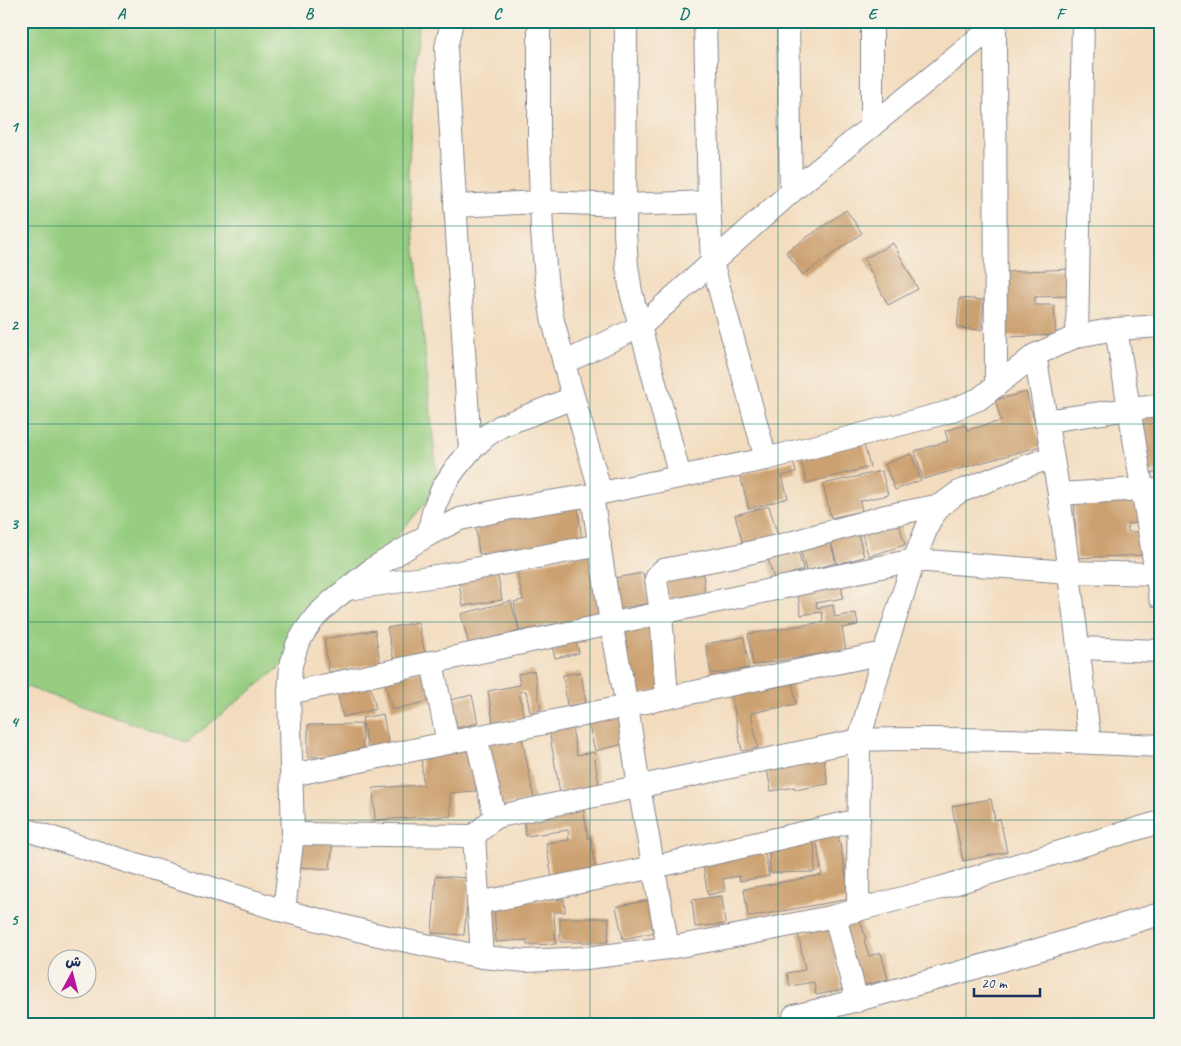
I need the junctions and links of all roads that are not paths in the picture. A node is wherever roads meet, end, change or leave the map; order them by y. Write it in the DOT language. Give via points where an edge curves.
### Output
graph roads {
  1 [pos="452,21"];
  2 [pos="539,21"];
  3 [pos="626,21"];
  4 [pos="705,21"];
  5 [pos="788,21"];
  6 [pos="872,21"];
  7 [pos="1083,21"];
  8 [pos="995,24"];
  9 [pos="872,126"];
  10 [pos="791,192"];
  11 [pos="541,202"];
  12 [pos="709,202"];
  13 [pos="625,204"];
  14 [pos="456,206"];
  15 [pos="712,262"];
  16 [pos="641,326"];
  17 [pos="1160,326"];
  18 [pos="1116,329"];
  19 [pos="1077,336"];
  20 [pos="1034,355"];
  21 [pos="564,363"];
  22 [pos="996,386"];
  23 [pos="573,398"];
  24 [pos="1160,406"];
  25 [pos="1129,409"];
  26 [pos="1046,421"];
  27 [pos="470,451"];
  28 [pos="1052,457"];
  29 [pos="766,459"];
  30 [pos="680,477"];
  31 [pos="1151,490"];
  32 [pos="597,494"];
  33 [pos="1059,494"];
  34 [pos="942,505"];
  35 [pos="428,535"];
  36 [pos="600,545"];
  37 [pos="914,560"];
  38 [pos="1068,572"];
  39 [pos="1158,574"];
  40 [pos="346,590"];
  41 [pos="1160,597"];
  42 [pos="661,613"];
  43 [pos="611,624"];
  44 [pos="1079,648"];
  45 [pos="1160,651"];
  46 [pos="884,653"];
  47 [pos="432,662"];
  48 [pos="290,693"];
  49 [pos="667,698"];
  50 [pos="627,706"];
  51 [pos="476,737"];
  52 [pos="859,740"];
  53 [pos="1090,742"];
  54 [pos="448,743"];
  55 [pos="1160,746"];
  56 [pos="292,775"];
  57 [pos="639,787"];
  58 [pos="495,817"];
  59 [pos="859,820"];
  60 [pos="1160,822"];
  61 [pos="21,828"];
  62 [pos="293,834"];
  63 [pos="474,836"];
  64 [pos="654,867"];
  65 [pos="478,903"];
  66 [pos="858,910"];
  67 [pos="284,911"];
  68 [pos="1160,914"];
  69 [pos="835,916"];
  70 [pos="668,948"];
  71 [pos="482,957"];
  72 [pos="857,1001"];
  73 [pos="794,1016"];
  1 -- 14 [label="street" via="446,48"];
  2 -- 11 [label="street"];
  3 -- 13 [label="street"];
  4 -- 12 [label="street"];
  5 -- 10 [label="street"];
  6 -- 9 [label="street"];
  7 -- 19 [label="street"];
  8 -- 9 [label="street"];
  8 -- 22 [label="street"];
  9 -- 10 [label="street"];
  10 -- 15 [label="street"];
  11 -- 13 [label="street"];
  11 -- 14 [label="street"];
  11 -- 21 [label="street" via="546,279"];
  12 -- 13 [label="street"];
  12 -- 15 [label="street"];
  13 -- 16 [label="street" via="627,266"];
  14 -- 27 [label="street"];
  15 -- 16 [label="street"];
  15 -- 29 [label="street"];
  16 -- 21 [label="street"];
  16 -- 30 [label="street"];
  17 -- 18 [label="street"];
  18 -- 19 [label="street"];
  18 -- 25 [label="street"];
  19 -- 20 [label="street"];
  20 -- 22 [label="street"];
  20 -- 26 [label="street"];
  21 -- 23 [label="street"];
  22 -- 29 [label="street" via="978,399 946,413"];
  23 -- 27 [label="street" via="501,426"];
  23 -- 32 [label="street"];
  24 -- 25 [label="street"];
  25 -- 26 [label="street"];
  25 -- 31 [label="street"];
  26 -- 28 [label="street"];
  27 -- 35 [label="street" via="443,487"];
  28 -- 33 [label="street"];
  28 -- 34 [label="street" via="958,492"];
  29 -- 30 [label="street"];
  30 -- 32 [label="street"];
  31 -- 33 [label="street"];
  31 -- 39 [label="street"];
  32 -- 35 [label="street" via="460,518"];
  32 -- 36 [label="street"];
  33 -- 38 [label="street"];
  34 -- 37 [label="street" via="930,520"];
  34 -- 42 [label="street" via="885,516 744,554 663,570 656,579"];
  35 -- 40 [label="street" via="372,569"];
  36 -- 40 [label="street"];
  36 -- 43 [label="street"];
  37 -- 38 [label="street"];
  37 -- 42 [label="street"];
  37 -- 46 [label="street"];
  38 -- 39 [label="street"];
  38 -- 44 [label="street"];
  39 -- 41 [label="street"];
  40 -- 48 [label="street" via="316,616 296,645"];
  42 -- 43 [label="street"];
  42 -- 49 [label="street"];
  43 -- 47 [label="street"];
  43 -- 50 [label="street"];
  44 -- 45 [label="street"];
  44 -- 53 [label="street"];
  46 -- 49 [label="street"];
  46 -- 52 [label="street"];
  47 -- 48 [label="street"];
  47 -- 54 [label="street"];
  48 -- 56 [label="street"];
  49 -- 50 [label="street"];
  50 -- 51 [label="street"];
  50 -- 57 [label="street"];
  51 -- 54 [label="street"];
  51 -- 58 [label="street"];
  52 -- 53 [label="street"];
  52 -- 57 [label="street"];
  52 -- 59 [label="street"];
  53 -- 55 [label="street"];
  54 -- 56 [label="street"];
  56 -- 62 [label="street"];
  57 -- 58 [label="street"];
  57 -- 64 [label="street"];
  58 -- 63 [label="street"];
  59 -- 64 [label="street"];
  59 -- 66 [label="street"];
  60 -- 66 [label="street"];
  61 -- 67 [label="street"];
  62 -- 63 [label="street"];
  62 -- 67 [label="street"];
  63 -- 65 [label="street"];
  64 -- 65 [label="street"];
  64 -- 70 [label="street"];
  65 -- 71 [label="street"];
  66 -- 69 [label="street"];
  67 -- 71 [label="street"];
  68 -- 72 [label="street"];
  69 -- 70 [label="street"];
  69 -- 72 [label="street"];
  70 -- 71 [label="street" via="526,961"];
  72 -- 73 [label="street"];
}
